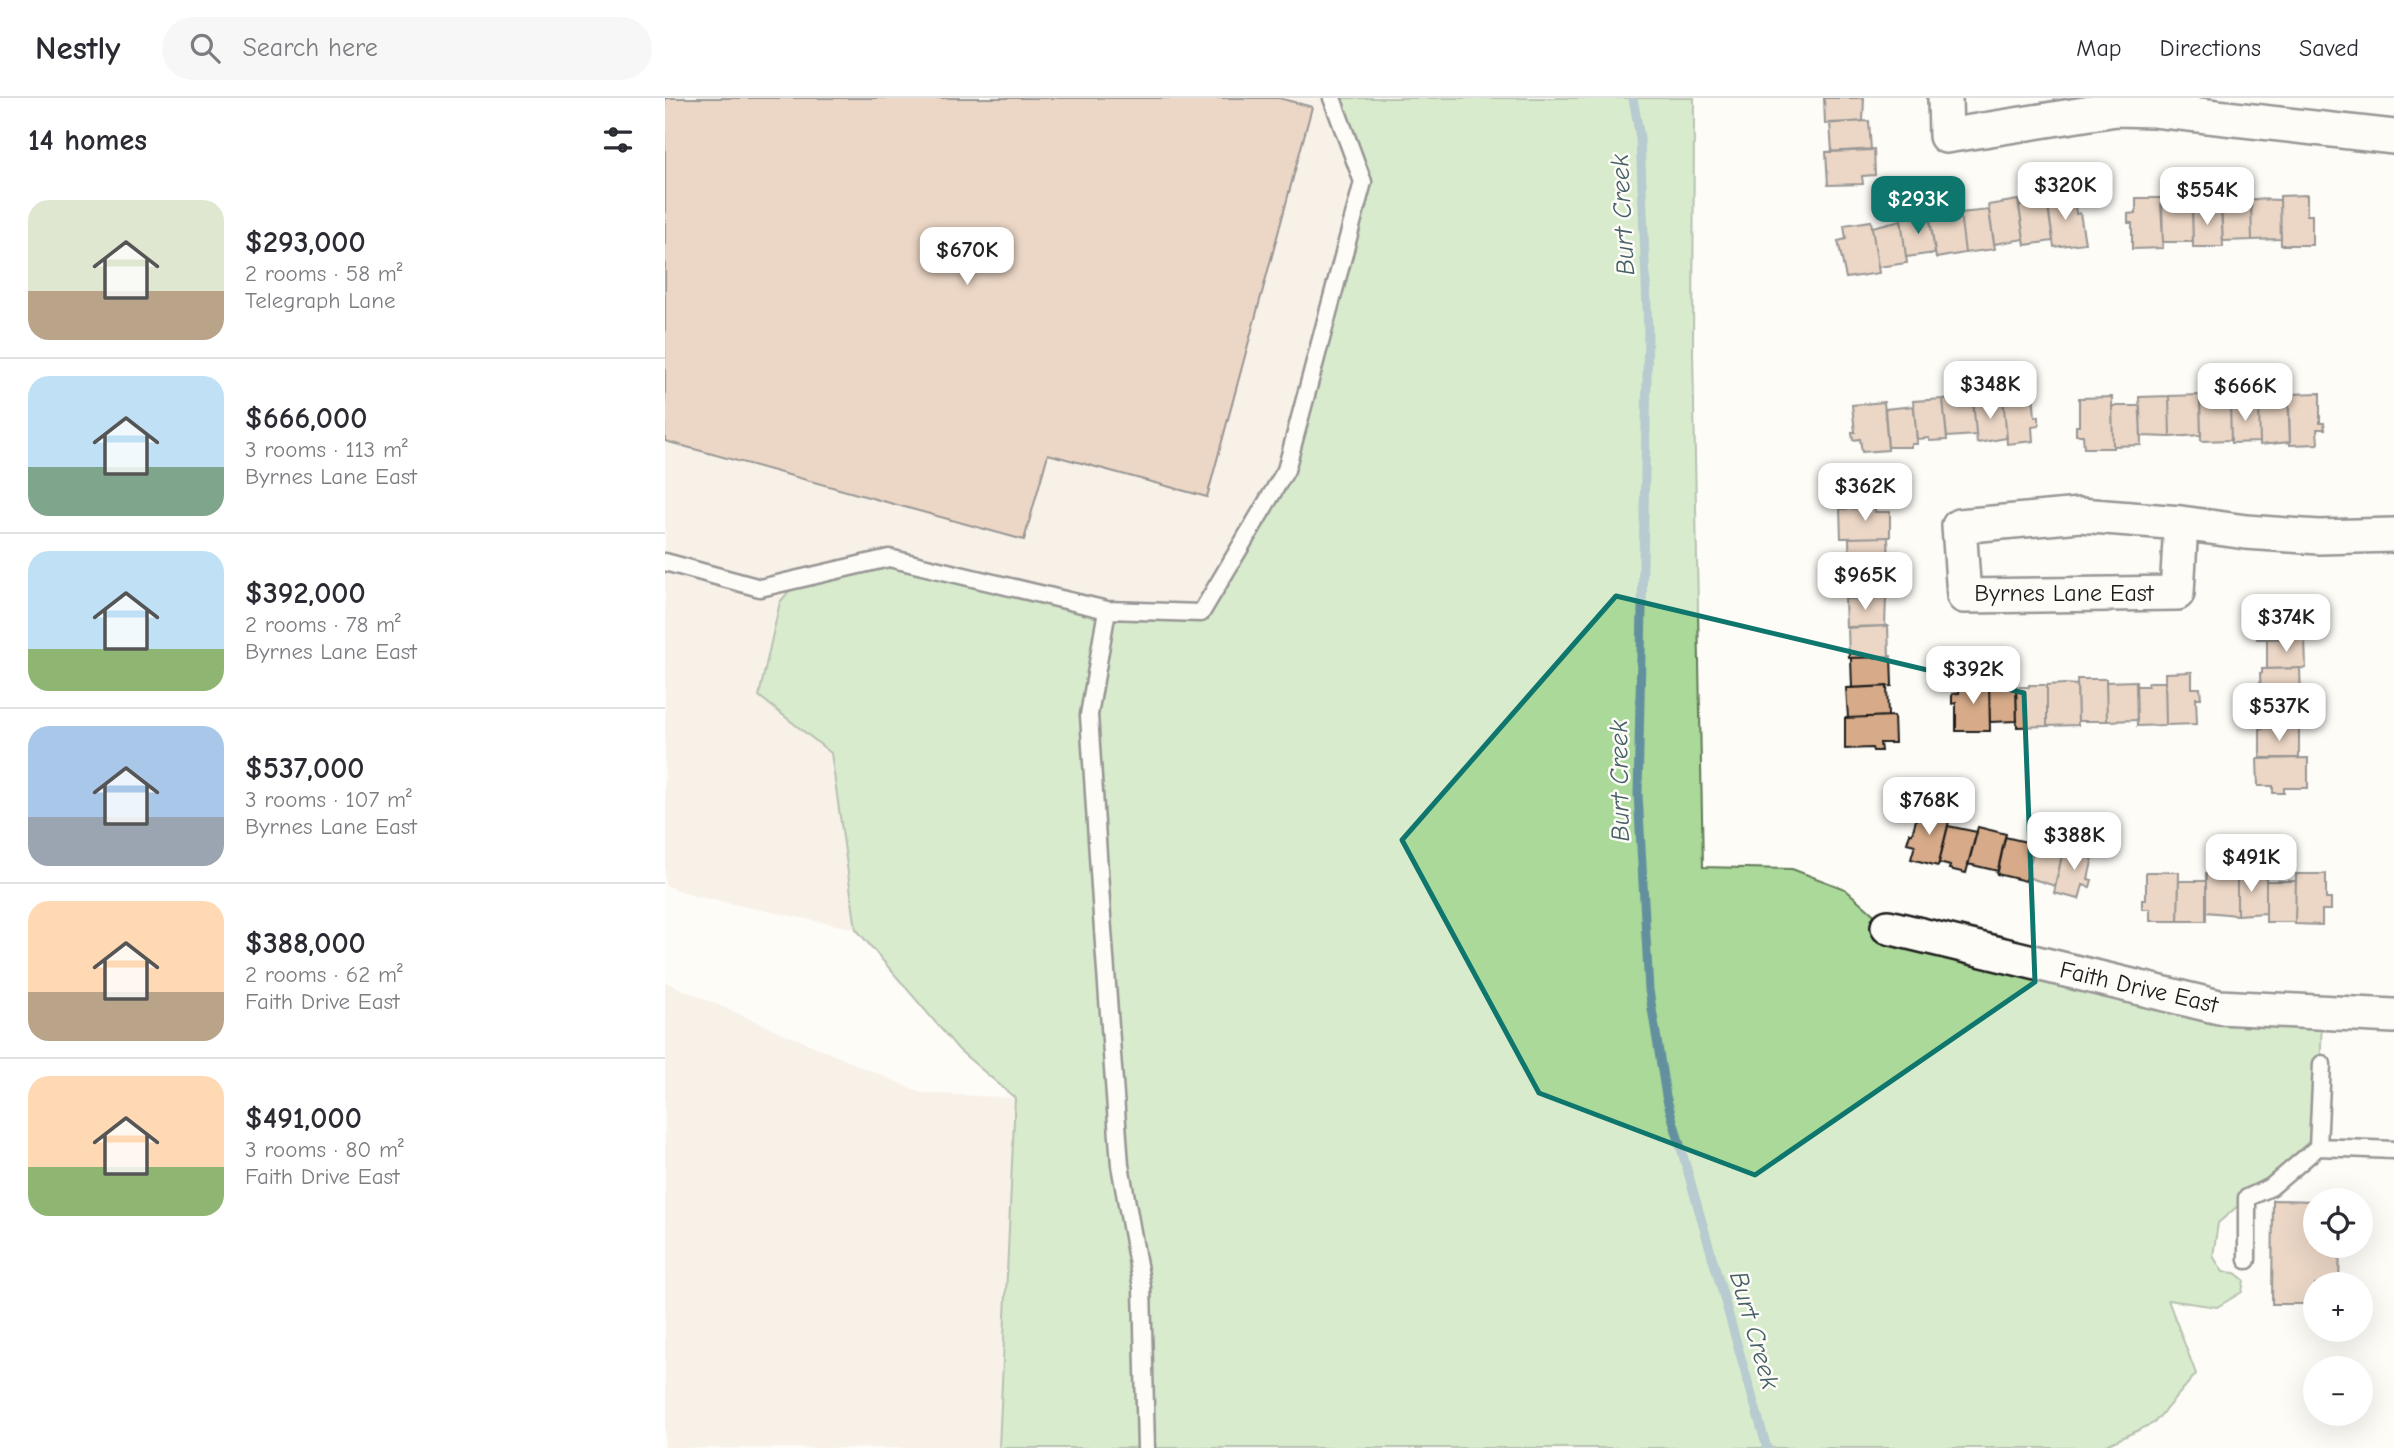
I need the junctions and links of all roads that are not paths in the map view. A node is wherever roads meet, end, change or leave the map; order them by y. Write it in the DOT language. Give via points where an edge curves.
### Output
graph roads {
  1 [pos="1332,98"];
  2 [pos="1945,98"];
  3 [pos="2066,98"];
  4 [pos="2116,109"];
  5 [pos="2394,137"];
  6 [pos="2181,523"];
  7 [pos="2394,536"];
  8 [pos="665,562"];
  9 [pos="1107,610"];
  10 [pos="1888,927"];
  11 [pos="2394,1016"];
  12 [pos="2322,1064"];
  13 [pos="2318,1147"];
  14 [pos="2394,1150"];
  15 [pos="2247,1260"];
  16 [pos="1146,1448"];
  1 -- 9 [label="lane" via="1363,182 1286,470 1201,613"];
  2 -- 4 [label="street" via="1947,136"];
  3 -- 4 [label="street"];
  4 -- 5 [label="street"];
  6 -- 6 [label="street, Byrnes Lane East" via="2080,515 1959,526 1964,596 2177,593"];
  6 -- 7 [label="street, Byrnes Lane East" via="2307,536"];
  8 -- 9 [label="lane" via="761,588 889,558"];
  9 -- 16 [label="lane" via="1089,715 1120,1165 1142,1287"];
  10 -- 11 [label="street, Faith Drive East" via="2219,1007"];
  12 -- 13 [label="lane"];
  13 -- 14 [label="lane"];
  13 -- 15 [label="lane" via="2271,1187 2247,1198"];
}
